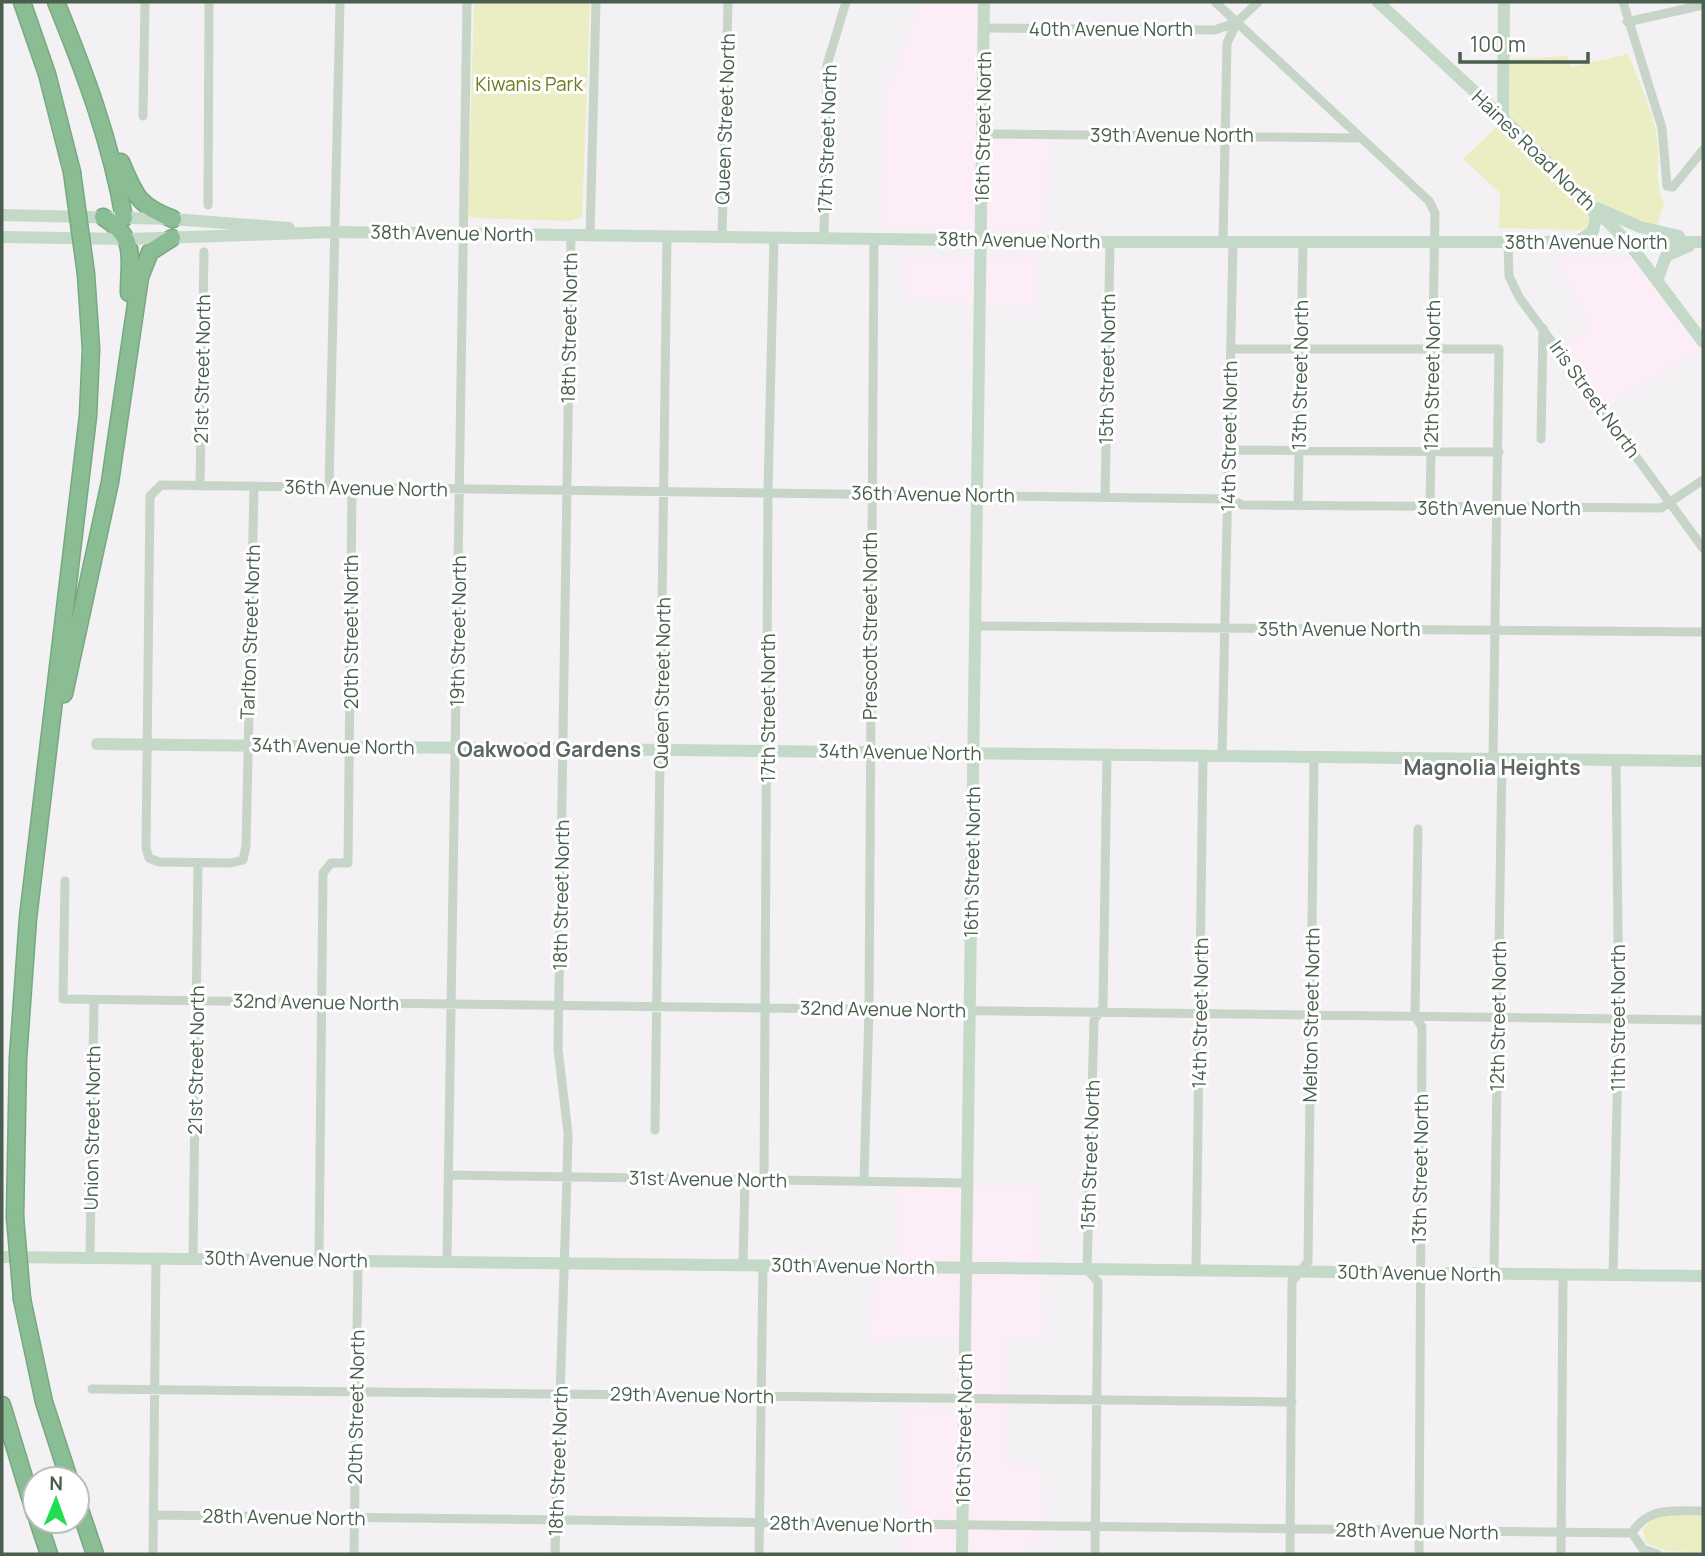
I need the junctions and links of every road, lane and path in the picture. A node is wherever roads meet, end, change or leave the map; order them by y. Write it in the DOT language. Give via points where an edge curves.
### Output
graph roads {
  1 [pos="22,2"];
  2 [pos="56,2"];
  3 [pos="145,2"];
  4 [pos="209,2"];
  5 [pos="340,2"];
  6 [pos="467,2"];
  7 [pos="596,2"];
  8 [pos="728,2"];
  9 [pos="846,2"];
  10 [pos="985,2"];
  11 [pos="1215,2"];
  12 [pos="1258,2"];
  13 [pos="1378,2"];
  14 [pos="1504,2"];
  15 [pos="1623,2"];
  16 [pos="1703,5"];
  17 [pos="1237,22"];
  18 [pos="1627,22"];
  19 [pos="984,28"];
  20 [pos="99,114"];
  21 [pos="143,116"];
  22 [pos="1503,118"];
  23 [pos="983,134"];
  24 [pos="1225,135"];
  25 [pos="1361,138"];
  26 [pos="1703,150"];
  27 [pos="208,205"];
  28 [pos="1591,205"];
  29 [pos="2,215"];
  30 [pos="173,219"];
  31 [pos="114,220"];
  32 [pos="335,232"];
  33 [pos="462,233"];
  34 [pos="571,234"];
  35 [pos="590,235"];
  36 [pos="667,236"];
  37 [pos="722,236"];
  38 [pos="2,237"];
  39 [pos="774,237"];
  40 [pos="824,237"];
  41 [pos="65,238"];
  42 [pos="172,238"];
  43 [pos="874,238"];
  44 [pos="128,239"];
  45 [pos="981,239"];
  46 [pos="1434,241"];
  47 [pos="1110,242"];
  48 [pos="1228,242"];
  49 [pos="1577,242"];
  50 [pos="1628,242"];
  51 [pos="1703,242"];
  52 [pos="1303,243"];
  53 [pos="1508,243"];
  54 [pos="204,252"];
  55 [pos="1657,281"];
  56 [pos="1542,328"];
  57 [pos="130,334"];
  58 [pos="1703,342"];
  59 [pos="1231,349"];
  60 [pos="1301,349"];
  61 [pos="1433,349"];
  62 [pos="1541,439"];
  63 [pos="1229,450"];
  64 [pos="1298,451"];
  65 [pos="1431,451"];
  66 [pos="1499,452"];
  67 [pos="1703,480"];
  68 [pos="200,486"];
  69 [pos="254,487"];
  70 [pos="330,488"];
  71 [pos="352,488"];
  72 [pos="458,489"];
  73 [pos="568,490"];
  74 [pos="664,491"];
  75 [pos="768,492"];
  76 [pos="870,494"];
  77 [pos="977,495"];
  78 [pos="1105,497"];
  79 [pos="1228,499"];
  80 [pos="1671,503"];
  81 [pos="1298,506"];
  82 [pos="1430,508"];
  83 [pos="1498,509"];
  84 [pos="1703,548"];
  85 [pos="975,626"];
  86 [pos="1225,629"];
  87 [pos="1493,631"];
  88 [pos="1703,632"];
  89 [pos="97,744"];
  90 [pos="147,744"];
  91 [pos="247,745"];
  92 [pos="351,746"];
  93 [pos="456,748"];
  94 [pos="565,749"];
  95 [pos="662,750"];
  96 [pos="768,751"];
  97 [pos="870,752"];
  98 [pos="974,753"];
  99 [pos="1107,755"];
  100 [pos="1203,756"];
  101 [pos="1222,756"];
  102 [pos="1314,757"];
  103 [pos="1498,759"];
  104 [pos="1616,760"];
  105 [pos="1703,761"];
  106 [pos="44,778"];
  107 [pos="1418,829"];
  108 [pos="198,863"];
  109 [pos="65,881"];
  110 [pos="94,1000"];
  111 [pos="197,1001"];
  112 [pos="323,1002"];
  113 [pos="452,1004"];
  114 [pos="558,1006"];
  115 [pos="657,1007"];
  116 [pos="766,1008"];
  117 [pos="869,1009"];
  118 [pos="970,1010"];
  119 [pos="1099,1012"];
  120 [pos="1200,1013"];
  121 [pos="1310,1014"];
  122 [pos="1415,1016"];
  123 [pos="1497,1018"];
  124 [pos="1619,1019"];
  125 [pos="1703,1020"];
  126 [pos="655,1130"];
  127 [pos="448,1175"];
  128 [pos="567,1177"];
  129 [pos="745,1180"];
  130 [pos="764,1180"];
  131 [pos="864,1181"];
  132 [pos="968,1183"];
  133 [pos="2,1257"];
  134 [pos="90,1257"];
  135 [pos="156,1258"];
  136 [pos="193,1258"];
  137 [pos="319,1260"];
  138 [pos="358,1260"];
  139 [pos="447,1261"];
  140 [pos="565,1263"];
  141 [pos="743,1265"];
  142 [pos="763,1265"];
  143 [pos="967,1267"];
  144 [pos="1087,1269"];
  145 [pos="1196,1270"];
  146 [pos="1303,1271"];
  147 [pos="1419,1273"];
  148 [pos="1494,1274"];
  149 [pos="1563,1275"];
  150 [pos="1613,1275"];
  151 [pos="1703,1276"];
  152 [pos="92,1389"];
  153 [pos="154,1389"];
  154 [pos="356,1391"];
  155 [pos="561,1394"];
  156 [pos="761,1396"];
  157 [pos="965,1399"];
  158 [pos="1097,1400"];
  159 [pos="1292,1402"];
  160 [pos="2,1405"];
  161 [pos="64,1465"];
  162 [pos="21,1468"];
  163 [pos="1703,1511"];
  164 [pos="153,1516"];
  165 [pos="355,1518"];
  166 [pos="555,1520"];
  167 [pos="760,1523"];
  168 [pos="963,1525"];
  169 [pos="1095,1527"];
  170 [pos="1290,1529"];
  171 [pos="1419,1531"];
  172 [pos="1561,1532"];
  173 [pos="1632,1533"];
  174 [pos="42,1535"];
  175 [pos="89,1535"];
  176 [pos="49,1554"];
  177 [pos="95,1554"];
  178 [pos="153,1554"];
  179 [pos="354,1554"];
  180 [pos="555,1554"];
  181 [pos="759,1554"];
  182 [pos="962,1554"];
  183 [pos="1095,1554"];
  184 [pos="1290,1554"];
  185 [pos="1419,1554"];
  186 [pos="1561,1554"];
  187 [pos="1657,1554"];
  1 -- 106 [label="highway, bridge" via="47,74 72,172 91,349 86,448"];
  2 -- 20 [label="highway"];
  3 -- 21 [label="street"];
  4 -- 27 [label="street"];
  5 -- 32 [label="street"];
  6 -- 33 [label="street, 19th Street North"];
  7 -- 35 [label="street, 18th Street North"];
  8 -- 37 [label="street, Queen Street North"];
  9 -- 40 [label="street, 17th Street North" via="827,65"];
  10 -- 19 [label="street, 16th Street North"];
  11 -- 17 [label="street"];
  12 -- 17 [label="street, 14th Street North"];
  13 -- 22 [label="street, Haines Road North"];
  14 -- 22 [label="street"];
  15 -- 18 [label="street"];
  16 -- 18 [label="street"];
  17 -- 19 [label="street, 40th Avenue North" via="1215,30"];
  17 -- 24 [label="street, 14th Street North" via="1227,43"];
  17 -- 25 [label="street"];
  18 -- 26 [label="street" via="1662,128 1667,186 1673,187"];
  19 -- 23 [label="street, 16th Street North"];
  20 -- 30 [label="highway" via="139,200 148,210"];
  20 -- 31 [label="highway"];
  22 -- 28 [label="street, Haines Road North"];
  23 -- 24 [label="street, 39th Avenue North"];
  23 -- 45 [label="street, 16th Street North"];
  24 -- 25 [label="street, 39th Avenue North"];
  24 -- 48 [label="street, 14th Street North"];
  25 -- 46 [label="street" via="1429,201"];
  28 -- 49 [label="street" via="1596,224"];
  28 -- 50 [label="street, Haines Road North"];
  28 -- 51 [label="street" via="1640,227"];
  29 -- 31 [label="street, 38th Avenue North"];
  30 -- 31 [label="street, 38th Avenue North"];
  30 -- 32 [label="street, 38th Avenue North"];
  31 -- 41 [label="street"];
  31 -- 44 [label="highway"];
  32 -- 33 [label="street, 38th Avenue North"];
  32 -- 42 [label="street, 38th Avenue North"];
  32 -- 70 [label="street"];
  33 -- 34 [label="street, 38th Avenue North"];
  33 -- 72 [label="street, 19th Street North"];
  34 -- 35 [label="street, 38th Avenue North"];
  34 -- 73 [label="street, 18th Street North"];
  35 -- 36 [label="street, 38th Avenue North"];
  36 -- 37 [label="street, 38th Avenue North"];
  36 -- 74 [label="street, Queen Street North"];
  37 -- 39 [label="street, 38th Avenue North"];
  38 -- 41 [label="street, 38th Avenue North"];
  39 -- 40 [label="street, 38th Avenue North"];
  39 -- 75 [label="street, 17th Street North"];
  40 -- 43 [label="street, 38th Avenue North"];
  41 -- 44 [label="street, 38th Avenue North"];
  42 -- 44 [label="street, 38th Avenue North"];
  42 -- 57 [label="highway" via="150,252 143,263"];
  43 -- 45 [label="street, 38th Avenue North"];
  43 -- 76 [label="street, Prescott Street North"];
  44 -- 57 [label="highway"];
  45 -- 47 [label="street, 38th Avenue North"];
  45 -- 77 [label="street, 16th Street North"];
  46 -- 52 [label="street, 38th Avenue North"];
  46 -- 53 [label="street, 38th Avenue North"];
  46 -- 61 [label="street, 12th Street North"];
  47 -- 48 [label="street, 38th Avenue North"];
  47 -- 78 [label="street, 15th Street North"];
  48 -- 52 [label="street, 38th Avenue North"];
  48 -- 59 [label="street, 14th Street North"];
  49 -- 50 [label="street, 38th Avenue North"];
  49 -- 53 [label="street, 38th Avenue North"];
  50 -- 51 [label="street, 38th Avenue North"];
  50 -- 55 [label="street, Haines Road North"];
  51 -- 55 [label="street" via="1666,256"];
  52 -- 60 [label="street, 13th Street North"];
  53 -- 56 [label="street, Iris Street North" via="1509,276"];
  54 -- 68 [label="street, 21st Street North"];
  55 -- 58 [label="street, Haines Road North"];
  56 -- 62 [label="street"];
  56 -- 80 [label="street, Iris Street North"];
  57 -- 106 [label="highway" via="110,482"];
  59 -- 60 [label="street"];
  59 -- 63 [label="street, 14th Street North"];
  60 -- 61 [label="street"];
  60 -- 64 [label="street, 13th Street North"];
  61 -- 65 [label="street, 12th Street North"];
  61 -- 66 [label="street, 12th Street North" via="1499,349"];
  63 -- 64 [label="street"];
  63 -- 79 [label="street, 14th Street North"];
  64 -- 65 [label="street"];
  64 -- 81 [label="street, 13th Street North"];
  65 -- 66 [label="street"];
  65 -- 82 [label="street, 12th Street North"];
  66 -- 83 [label="street, 12th Street North"];
  67 -- 80 [label="street, 36th Avenue North"];
  68 -- 69 [label="street, 36th Avenue North"];
  68 -- 90 [label="street, 36th Avenue North" via="161,485 150,496"];
  69 -- 70 [label="street, 36th Avenue North"];
  69 -- 91 [label="street, Tarlton Street North"];
  70 -- 71 [label="street, 36th Avenue North"];
  71 -- 72 [label="street, 36th Avenue North"];
  71 -- 92 [label="street, 20th Street North"];
  72 -- 73 [label="street, 36th Avenue North"];
  72 -- 93 [label="street, 19th Street North"];
  73 -- 74 [label="street, 36th Avenue North"];
  73 -- 94 [label="street, 18th Street North"];
  74 -- 75 [label="street, 36th Avenue North"];
  74 -- 95 [label="street, Queen Street North"];
  75 -- 76 [label="street, 36th Avenue North"];
  75 -- 96 [label="street, 17th Street North"];
  76 -- 77 [label="street, 36th Avenue North"];
  76 -- 97 [label="street, Prescott Street North"];
  77 -- 78 [label="street, 36th Avenue North"];
  77 -- 85 [label="street, 16th Street North"];
  78 -- 79 [label="street, 36th Avenue North"];
  79 -- 81 [label="street, 36th Avenue North" via="1243,505"];
  79 -- 86 [label="street, 14th Street North"];
  80 -- 83 [label="street, 36th Avenue North" via="1661,508"];
  80 -- 84 [label="street, Iris Street North"];
  81 -- 82 [label="street, 36th Avenue North"];
  82 -- 83 [label="street, 36th Avenue North"];
  83 -- 87 [label="street, 12th Street North"];
  85 -- 86 [label="street, 35th Avenue North"];
  85 -- 98 [label="street, 16th Street North"];
  86 -- 87 [label="street, 35th Avenue North"];
  86 -- 101 [label="street, 14th Street North"];
  87 -- 88 [label="street, 35th Avenue North"];
  87 -- 103 [label="street, 12th Street North"];
  89 -- 90 [label="street, 34th Avenue North"];
  90 -- 91 [label="street, 34th Avenue North"];
  90 -- 108 [label="street" via="149,858"];
  91 -- 92 [label="street, 34th Avenue North"];
  91 -- 108 [label="street, Tarlton Street North" via="243,860"];
  92 -- 93 [label="street, 34th Avenue North"];
  92 -- 112 [label="street, 20th Street North" via="348,863 331,863 323,873"];
  93 -- 94 [label="street, 34th Avenue North"];
  93 -- 113 [label="street, 19th Street North"];
  94 -- 95 [label="street, 34th Avenue North"];
  94 -- 114 [label="street, 18th Street North"];
  95 -- 96 [label="street, 34th Avenue North"];
  95 -- 115 [label="street, Queen Street North"];
  96 -- 97 [label="street, 34th Avenue North"];
  96 -- 116 [label="street, 17th Street North"];
  97 -- 98 [label="street, 34th Avenue North"];
  97 -- 117 [label="street, Prescott Street North"];
  98 -- 99 [label="street, 34th Avenue North"];
  98 -- 118 [label="street, 16th Street North"];
  99 -- 100 [label="street, 34th Avenue North"];
  99 -- 119 [label="street, 15th Street North" via="1103,1007"];
  100 -- 101 [label="street, 34th Avenue North"];
  100 -- 120 [label="street, 14th Street North"];
  101 -- 102 [label="street, 34th Avenue North"];
  102 -- 103 [label="street, 34th Avenue North"];
  102 -- 121 [label="street, Melton Street North"];
  103 -- 104 [label="street, 34th Avenue North"];
  103 -- 123 [label="street, 12th Street North"];
  104 -- 105 [label="street, 34th Avenue North"];
  104 -- 124 [label="street, 11th Street North"];
  106 -- 161 [label="highway, bridge" via="23,981 15,1217 22,1299 44,1402"];
  107 -- 122 [label="street, 13th Street North"];
  108 -- 111 [label="street, 21st Street North"];
  109 -- 110 [label="street, 32nd Avenue North" via="63,999"];
  110 -- 111 [label="street, 32nd Avenue North"];
  110 -- 134 [label="street, Union Street North"];
  111 -- 112 [label="street, 32nd Avenue North"];
  111 -- 136 [label="street, 21st Street North"];
  112 -- 113 [label="street, 32nd Avenue North"];
  112 -- 137 [label="street, 20th Street North"];
  113 -- 114 [label="street, 32nd Avenue North"];
  113 -- 127 [label="street, 19th Street North"];
  114 -- 115 [label="street, 32nd Avenue North"];
  114 -- 128 [label="street, 18th Street North"];
  115 -- 116 [label="street, 32nd Avenue North"];
  115 -- 126 [label="street, Queen Street North"];
  116 -- 117 [label="street, 32nd Avenue North"];
  116 -- 130 [label="street, 17th Street North"];
  117 -- 118 [label="street, 32nd Avenue North"];
  117 -- 131 [label="street, Prescott Street North"];
  118 -- 119 [label="street, 32nd Avenue North"];
  118 -- 132 [label="street, 16th Street North"];
  119 -- 120 [label="street, 32nd Avenue North"];
  119 -- 144 [label="street, 15th Street North" via="1094,1020"];
  120 -- 121 [label="street, 32nd Avenue North"];
  120 -- 145 [label="street, 14th Street North"];
  121 -- 122 [label="street, 32nd Avenue North"];
  121 -- 146 [label="street, Melton Street North" via="1308,1262"];
  122 -- 123 [label="street, 32nd Avenue North"];
  122 -- 147 [label="street, 13th Street North" via="1422,1027"];
  123 -- 124 [label="street, 32nd Avenue North"];
  123 -- 148 [label="street, 12th Street North"];
  124 -- 125 [label="street, 32nd Avenue North"];
  124 -- 150 [label="street, 11th Street North"];
  127 -- 128 [label="street, 31st Avenue North"];
  127 -- 139 [label="street, 19th Street North"];
  128 -- 129 [label="street, 31st Avenue North"];
  128 -- 140 [label="street, 18th Street North"];
  129 -- 130 [label="street, 31st Avenue North"];
  129 -- 141 [label="street"];
  130 -- 131 [label="street, 31st Avenue North"];
  131 -- 132 [label="street, 31st Avenue North"];
  132 -- 143 [label="street, 16th Street North"];
  133 -- 134 [label="street, 30th Avenue North"];
  134 -- 135 [label="street, 30th Avenue North"];
  135 -- 136 [label="street, 30th Avenue North"];
  135 -- 153 [label="street"];
  136 -- 137 [label="street, 30th Avenue North"];
  137 -- 138 [label="street, 30th Avenue North"];
  138 -- 139 [label="street, 30th Avenue North"];
  138 -- 154 [label="street, 20th Street North"];
  139 -- 140 [label="street, 30th Avenue North"];
  140 -- 141 [label="street, 30th Avenue North"];
  140 -- 155 [label="street, 18th Street North"];
  141 -- 142 [label="street, 30th Avenue North"];
  142 -- 143 [label="street, 30th Avenue North"];
  142 -- 156 [label="street"];
  143 -- 144 [label="street, 30th Avenue North"];
  143 -- 157 [label="street, 16th Street North"];
  144 -- 145 [label="street, 30th Avenue North"];
  144 -- 158 [label="street, 15th Street North" via="1098,1282"];
  145 -- 146 [label="street, 30th Avenue North"];
  146 -- 147 [label="street, 30th Avenue North"];
  146 -- 159 [label="street" via="1292,1281"];
  147 -- 148 [label="street, 30th Avenue North"];
  147 -- 171 [label="street, 13th Street North"];
  148 -- 149 [label="street, 30th Avenue North"];
  149 -- 150 [label="street, 30th Avenue North"];
  149 -- 172 [label="street"];
  150 -- 151 [label="street, 30th Avenue North"];
  152 -- 153 [label="street, 29th Avenue North"];
  153 -- 154 [label="street, 29th Avenue North"];
  153 -- 164 [label="street"];
  154 -- 155 [label="street, 29th Avenue North"];
  154 -- 165 [label="street, 20th Street North"];
  155 -- 156 [label="street, 29th Avenue North"];
  155 -- 166 [label="street, 18th Street North"];
  156 -- 157 [label="street, 29th Avenue North"];
  156 -- 167 [label="street"];
  157 -- 158 [label="street, 29th Avenue North"];
  157 -- 168 [label="street, 16th Street North"];
  158 -- 159 [label="street, 29th Avenue North"];
  158 -- 169 [label="street, 15th Street North"];
  159 -- 170 [label="street"];
  160 -- 162 [label="highway"];
  163 -- 173 [label="street" via="1650,1514"];
  164 -- 165 [label="street, 28th Avenue North"];
  164 -- 178 [label="street"];
  165 -- 166 [label="street, 28th Avenue North"];
  165 -- 179 [label="street, 20th Street North"];
  166 -- 167 [label="street, 28th Avenue North"];
  166 -- 180 [label="street, 18th Street North"];
  167 -- 168 [label="street, 28th Avenue North"];
  167 -- 181 [label="street"];
  168 -- 169 [label="street, 28th Avenue North"];
  168 -- 182 [label="street, 16th Street North"];
  169 -- 170 [label="street, 28th Avenue North"];
  169 -- 183 [label="street, 15th Street North"];
  170 -- 171 [label="street, 28th Avenue North"];
  170 -- 184 [label="street"];
  171 -- 172 [label="street, 28th Avenue North"];
  171 -- 185 [label="street, 13th Street North"];
  172 -- 173 [label="street, 28th Avenue North"];
  172 -- 186 [label="street"];
  173 -- 187 [label="street" via="1643,1549"];
  174 -- 176 [label="highway"];
  175 -- 177 [label="highway"];
}
